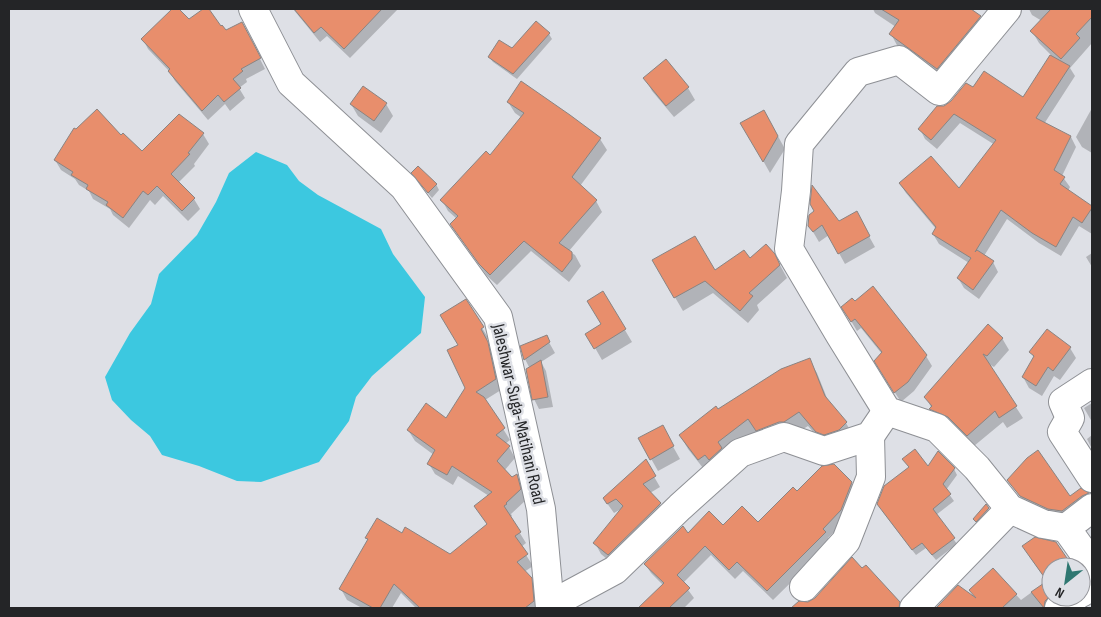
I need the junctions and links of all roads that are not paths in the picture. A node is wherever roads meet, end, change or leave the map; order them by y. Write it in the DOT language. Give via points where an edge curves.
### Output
graph roads {
  1 [pos="253,9"];
  2 [pos="1007,9"];
  3 [pos="1092,383"];
  4 [pos="887,411"];
  5 [pos="870,436"];
  6 [pos="1092,478"];
  7 [pos="1092,508"];
  8 [pos="1010,509"];
  9 [pos="1066,528"];
  10 [pos="1086,557"];
  11 [pos="804,588"];
  12 [pos="550,607"];
  13 [pos="914,608"];
  1 -- 12 [label="street, Jaleshwar-Suga-Matihani Road" via="291,84 404,187 498,317 541,509"];
  2 -- 4 [label="street" via="939,91 900,60 858,72 799,144 790,249"];
  3 -- 6 [label="street" via="1063,402 1070,418 1062,432"];
  4 -- 5 [label="street"];
  4 -- 8 [label="street" via="936,428 977,468"];
  5 -- 11 [label="street" via="871,477 846,541"];
  5 -- 12 [label="street" via="824,452 784,437 740,453 615,570"];
  7 -- 9 [label="street"];
  8 -- 9 [label="street" via="1043,524"];
  8 -- 13 [label="street"];
  9 -- 10 [label="street"];
}
